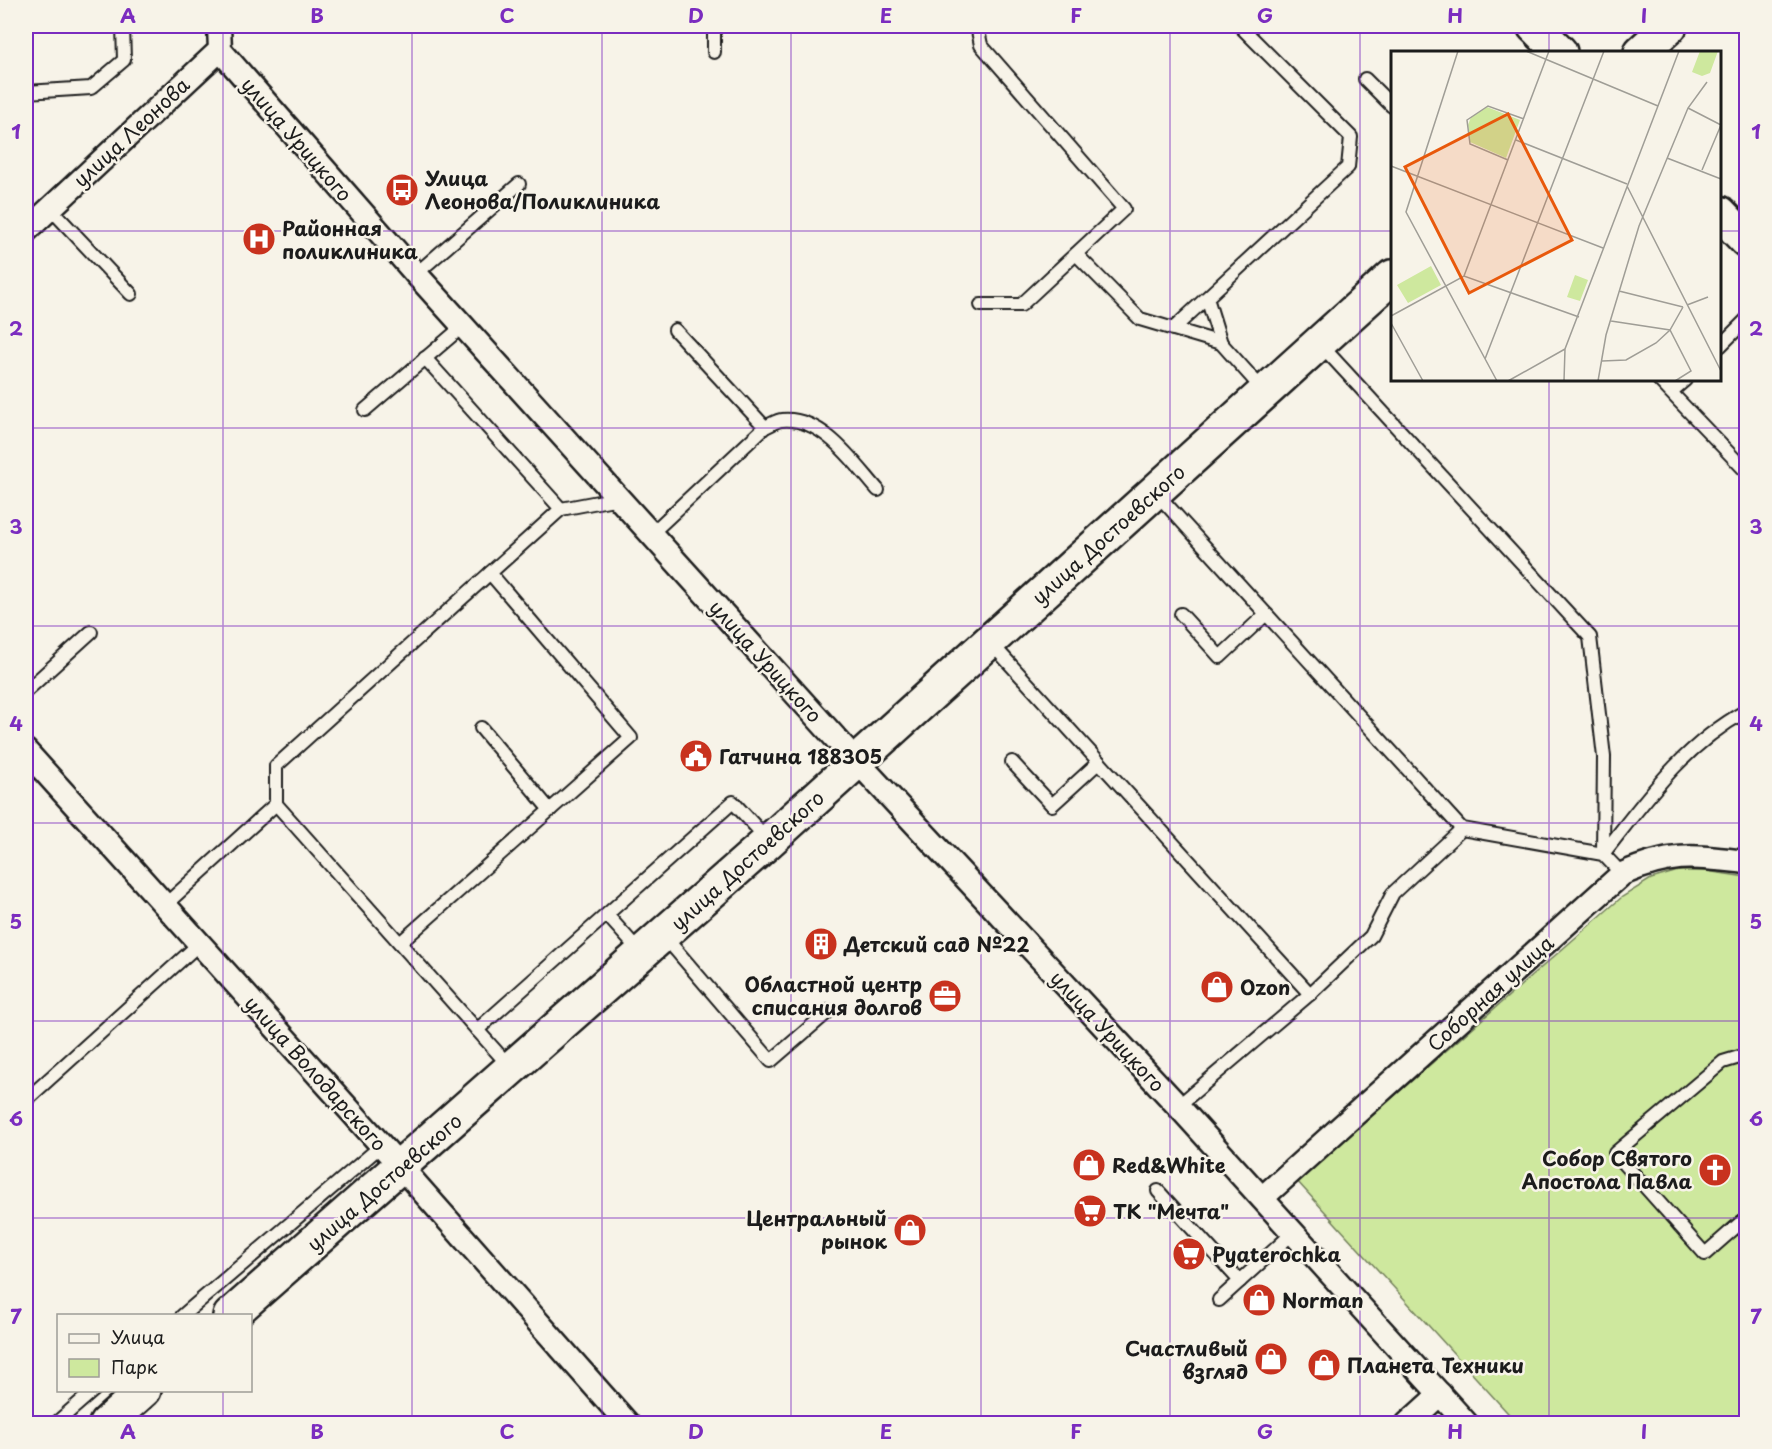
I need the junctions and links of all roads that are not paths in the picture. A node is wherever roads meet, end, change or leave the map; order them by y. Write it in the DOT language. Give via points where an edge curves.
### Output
graph roads {
  1 [pos="123,26"];
  2 [pos="219,26"];
  3 [pos="714,26"];
  4 [pos="976,26"];
  5 [pos="1240,26"];
  6 [pos="1534,26"];
  7 [pos="1670,26"];
  8 [pos="220,50"];
  9 [pos="1559,51"];
  10 [pos="1642,51"];
  11 [pos="714,52"];
  12 [pos="1365,79"];
  13 [pos="26,92"];
  14 [pos="1391,105"];
  15 [pos="519,184"];
  16 [pos="50,208"];
  17 [pos="1721,215"];
  18 [pos="26,231"];
  19 [pos="1746,240"];
  20 [pos="1076,254"];
  21 [pos="416,274"];
  22 [pos="1391,278"];
  23 [pos="131,294"];
  24 [pos="1207,298"];
  25 [pos="981,305"];
  26 [pos="1746,320"];
  27 [pos="463,326"];
  28 [pos="1173,329"];
  29 [pos="675,330"];
  30 [pos="1221,343"];
  31 [pos="1319,344"];
  32 [pos="1721,344"];
  33 [pos="425,358"];
  34 [pos="1660,381"];
  35 [pos="1684,381"];
  36 [pos="1265,392"];
  37 [pos="1671,392"];
  38 [pos="365,410"];
  39 [pos="765,427"];
  40 [pos="1746,471"];
  41 [pos="878,490"];
  42 [pos="1155,492"];
  43 [pos="619,498"];
  44 [pos="561,509"];
  45 [pos="651,534"];
  46 [pos="490,573"];
  47 [pos="1181,614"];
  48 [pos="1266,614"];
  49 [pos="91,632"];
  50 [pos="990,641"];
  51 [pos="26,691"];
  52 [pos="1746,711"];
  53 [pos="481,728"];
  54 [pos="28,759"];
  55 [pos="858,761"];
  56 [pos="1012,762"];
  57 [pos="1099,762"];
  58 [pos="276,804"];
  59 [pos="550,810"];
  60 [pos="1462,829"];
  61 [pos="769,841"];
  62 [pos="1603,854"];
  63 [pos="1746,862"];
  64 [pos="1622,874"];
  65 [pos="165,905"];
  66 [pos="607,915"];
  67 [pos="200,943"];
  68 [pos="400,943"];
  69 [pos="652,945"];
  70 [pos="1310,994"];
  71 [pos="829,1011"];
  72 [pos="477,1030"];
  73 [pos="1746,1055"];
  74 [pos="513,1069"];
  75 [pos="26,1100"];
  76 [pos="1178,1106"];
  77 [pos="392,1156"];
  78 [pos="1158,1191"];
  79 [pos="1262,1198"];
  80 [pos="1746,1218"];
  81 [pos="1293,1233"];
  82 [pos="1240,1281"];
  83 [pos="1219,1300"];
  84 [pos="185,1314"];
  85 [pos="232,1314"];
  86 [pos="92,1392"];
  87 [pos="142,1392"];
  88 [pos="1440,1394"];
  89 [pos="55,1424"];
  90 [pos="106,1424"];
  91 [pos="628,1424"];
  92 [pos="1407,1424"];
  93 [pos="1467,1424"];
  1 -- 13 [label="lane" via="124,60 91,88"];
  2 -- 8 [label="street"];
  3 -- 11 [label="lane"];
  4 -- 20 [label="lane" via="981,45 1124,209"];
  5 -- 24 [label="lane" via="1351,137 1348,167"];
  6 -- 9 [label="street"];
  7 -- 10 [label="street"];
  8 -- 16 [label="street, улица Леонова"];
  8 -- 21 [label="street, улица Урицкого"];
  12 -- 14 [label="lane"];
  15 -- 21 [label="lane"];
  16 -- 18 [label="street, улица Леонова"];
  16 -- 23 [label="lane"];
  17 -- 19 [label="street"];
  20 -- 25 [label="lane" via="1022,305"];
  20 -- 28 [label="lane" via="1140,319"];
  21 -- 27 [label="street, улица Урицкого"];
  22 -- 31 [label="street, улица Достоевского"];
  24 -- 28 [label="lane"];
  24 -- 30 [label="lane"];
  26 -- 32 [label="lane"];
  27 -- 33 [label="lane"];
  27 -- 43 [label="street, улица Урицкого"];
  28 -- 30 [label="lane"];
  29 -- 39 [label="lane"];
  30 -- 36 [label="lane"];
  31 -- 36 [label="street, улица Достоевского"];
  31 -- 62 [label="lane" via="1590,637 1604,757"];
  33 -- 38 [label="lane"];
  33 -- 44 [label="lane"];
  34 -- 37 [label="lane"];
  35 -- 37 [label="lane"];
  36 -- 42 [label="street, улица Достоевского"];
  37 -- 40 [label="lane"];
  39 -- 41 [label="lane" via="782,420 812,426 834,440"];
  39 -- 45 [label="lane"];
  42 -- 48 [label="lane"];
  42 -- 50 [label="street, улица Достоевского"];
  43 -- 44 [label="lane"];
  43 -- 45 [label="street, улица Урицкого"];
  44 -- 46 [label="lane"];
  45 -- 55 [label="street, улица Урицкого"];
  46 -- 58 [label="lane" via="276,766"];
  46 -- 59 [label="lane" via="631,738"];
  47 -- 48 [label="lane" via="1220,657"];
  48 -- 60 [label="lane"];
  49 -- 51 [label="lane"];
  50 -- 55 [label="street, улица Достоевского"];
  50 -- 57 [label="lane"];
  52 -- 62 [label="lane" via="1700,741 1674,765"];
  53 -- 59 [label="lane"];
  54 -- 65 [label="street, улица Володарского"];
  55 -- 61 [label="street, улица Достоевского"];
  55 -- 76 [label="street, улица Урицкого"];
  56 -- 57 [label="lane" via="1052,805"];
  57 -- 70 [label="lane"];
  58 -- 65 [label="lane"];
  58 -- 68 [label="lane"];
  59 -- 68 [label="lane"];
  60 -- 62 [label="lane"];
  60 -- 70 [label="lane" via="1393,893 1371,936"];
  61 -- 66 [label="lane" via="733,801"];
  61 -- 69 [label="street, улица Достоевского"];
  62 -- 64 [label="lane"];
  63 -- 64 [label="street, Соборная улица" via="1692,856 1653,861"];
  64 -- 79 [label="street, Соборная улица"];
  65 -- 67 [label="street, улица Володарского"];
  66 -- 69 [label="lane"];
  66 -- 72 [label="lane"];
  67 -- 75 [label="lane"];
  67 -- 77 [label="street, улица Володарского"];
  68 -- 72 [label="lane"];
  69 -- 71 [label="lane" via="771,1061"];
  69 -- 74 [label="street, улица Достоевского"];
  70 -- 76 [label="lane"];
  72 -- 74 [label="lane"];
  73 -- 80 [label="lane" via="1722,1062 1615,1153 1705,1254"];
  74 -- 77 [label="street, улица Достоевского"];
  76 -- 79 [label="street, улица Урицкого"];
  77 -- 84 [label="lane"];
  77 -- 85 [label="street, улица Достоевского"];
  77 -- 91 [label="street, улица Володарского"];
  78 -- 82 [label="lane"];
  79 -- 81 [label="street, улица Урицкого"];
  81 -- 82 [label="lane"];
  81 -- 88 [label="street, улица Урицкого"];
  82 -- 83 [label="lane"];
  86 -- 89 [label="lane"];
  87 -- 90 [label="street"];
  88 -- 92 [label="street"];
  88 -- 93 [label="street, улица Урицкого"];
}
